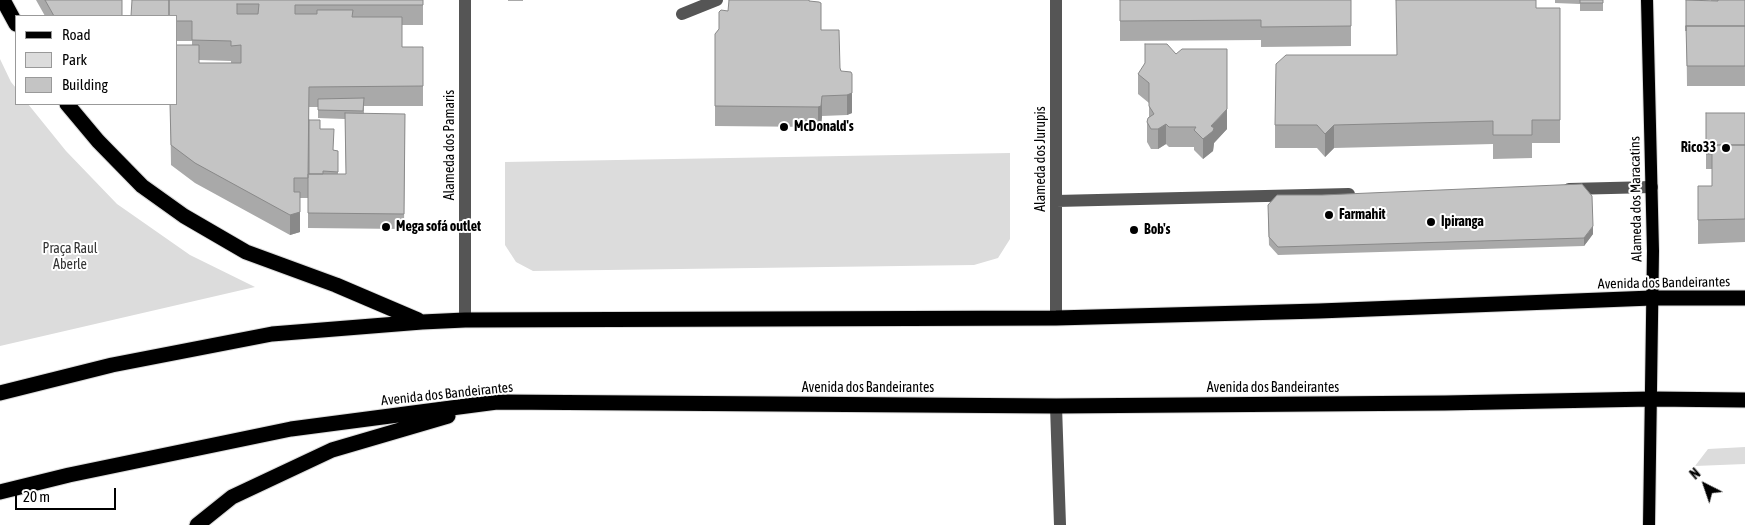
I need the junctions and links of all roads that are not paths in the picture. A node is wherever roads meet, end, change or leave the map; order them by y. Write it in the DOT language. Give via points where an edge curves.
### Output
graph roads {
  1 [pos="3,0"];
  2 [pos="465,0"];
  3 [pos="717,0"];
  4 [pos="1056,0"];
  5 [pos="1647,0"];
  6 [pos="682,14"];
  7 [pos="15,22"];
  8 [pos="68,105"];
  9 [pos="1652,187"];
  10 [pos="1552,189"];
  11 [pos="1362,194"];
  12 [pos="1056,201"];
  13 [pos="1652,298"];
  14 [pos="1745,298"];
  15 [pos="1056,318"];
  16 [pos="465,320"];
  17 [pos="422,322"];
  18 [pos="0,393"];
  19 [pos="1651,399"];
  20 [pos="1745,400"];
  21 [pos="497,402"];
  22 [pos="1056,406"];
  23 [pos="0,492"];
  24 [pos="197,525"];
  25 [pos="1060,525"];
  26 [pos="1649,525"];
  1 -- 7 [label="highway"];
  2 -- 16 [label="street, Alameda dos Pamaris"];
  3 -- 6 [label="street"];
  4 -- 12 [label="street, Alameda dos Jurupis"];
  5 -- 9 [label="main road, Alameda dos Maracatins"];
  8 -- 17 [label="highway" via="142,186 184,216 246,252"];
  9 -- 10 [label="street"];
  9 -- 13 [label="main road, Alameda dos Maracatins"];
  11 -- 12 [label="street"];
  12 -- 15 [label="street, Alameda dos Jurupis"];
  13 -- 14 [label="highway, Avenida dos Bandeirantes"];
  13 -- 15 [label="highway, Avenida dos Bandeirantes"];
  13 -- 19 [label="main road, Alameda dos Maracatins"];
  15 -- 16 [label="highway, Avenida dos Bandeirantes"];
  16 -- 17 [label="highway, Avenida dos Bandeirantes"];
  17 -- 18 [label="highway, Avenida dos Bandeirantes" via="272,334 112,365"];
  19 -- 20 [label="highway, Avenida dos Bandeirantes"];
  19 -- 22 [label="highway, Avenida dos Bandeirantes"];
  19 -- 26 [label="main road, Alameda dos Maracatins"];
  21 -- 22 [label="highway, Avenida dos Bandeirantes"];
  21 -- 23 [label="highway, Avenida dos Bandeirantes" via="291,429 69,474"];
  21 -- 24 [label="highway" via="332,450 232,497"];
  22 -- 25 [label="street"];
}
